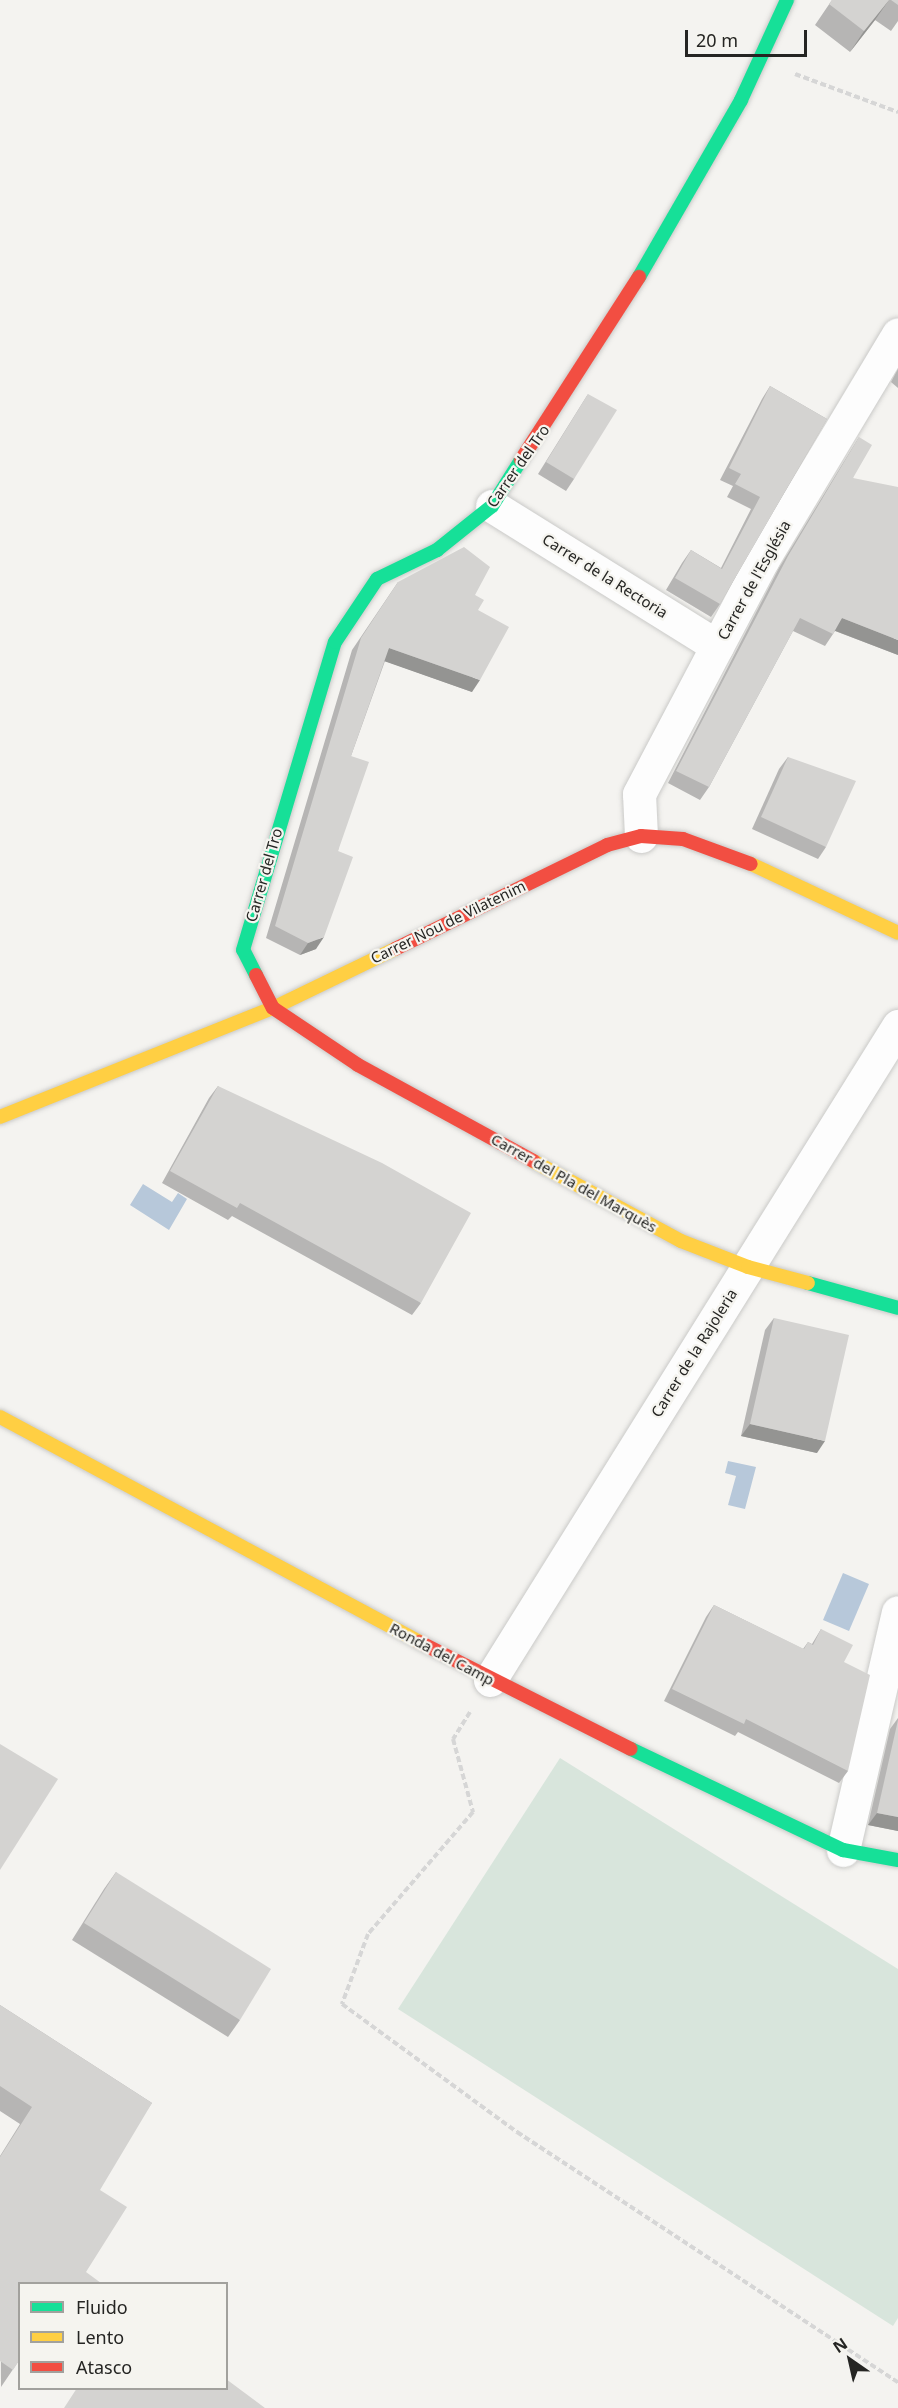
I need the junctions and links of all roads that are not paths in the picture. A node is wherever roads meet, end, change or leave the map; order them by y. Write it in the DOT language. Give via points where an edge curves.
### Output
graph roads {
  1 [pos="787,0"];
  2 [pos="898,334"];
  3 [pos="492,506"];
  4 [pos="717,646"];
  5 [pos="641,836"];
  6 [pos="898,933"];
  7 [pos="273,1008"];
  8 [pos="898,1026"];
  9 [pos="0,1117"];
  10 [pos="747,1267"];
  11 [pos="898,1308"];
  12 [pos="0,1417"];
  13 [pos="898,1612"];
  14 [pos="490,1680"];
  15 [pos="843,1850"];
  16 [pos="898,1860"];
  1 -- 3 [label="street, Carrer del Tro" via="741,100 640,274"];
  2 -- 4 [label="street, Carrer de l'Església" via="763,559"];
  3 -- 4 [label="street, Carrer de la Rectoria"];
  3 -- 7 [label="street, Carrer del Tro" via="437,550 377,579 335,642 243,950"];
  4 -- 5 [label="street, Carrer de l'Església" via="639,794"];
  5 -- 6 [label="street, Carrer Nou de Vilatenim" via="683,839 718,849"];
  5 -- 7 [label="street, Carrer Nou de Vilatenim" via="607,844"];
  7 -- 9 [label="street, Carrer Nou de Vilatenim"];
  7 -- 10 [label="street, Carrer del Pla del Marquès" via="368,1071 681,1241"];
  8 -- 10 [label="street, Carrer de la Rajoleria"];
  10 -- 11 [label="street, Carrer del Pla del Marquès"];
  10 -- 14 [label="street, Carrer de la Rajoleria"];
  12 -- 14 [label="street, Ronda del Camp"];
  13 -- 15 [label="street"];
  14 -- 15 [label="street, Ronda del Camp"];
  15 -- 16 [label="street, Ronda del Camp"];
}
